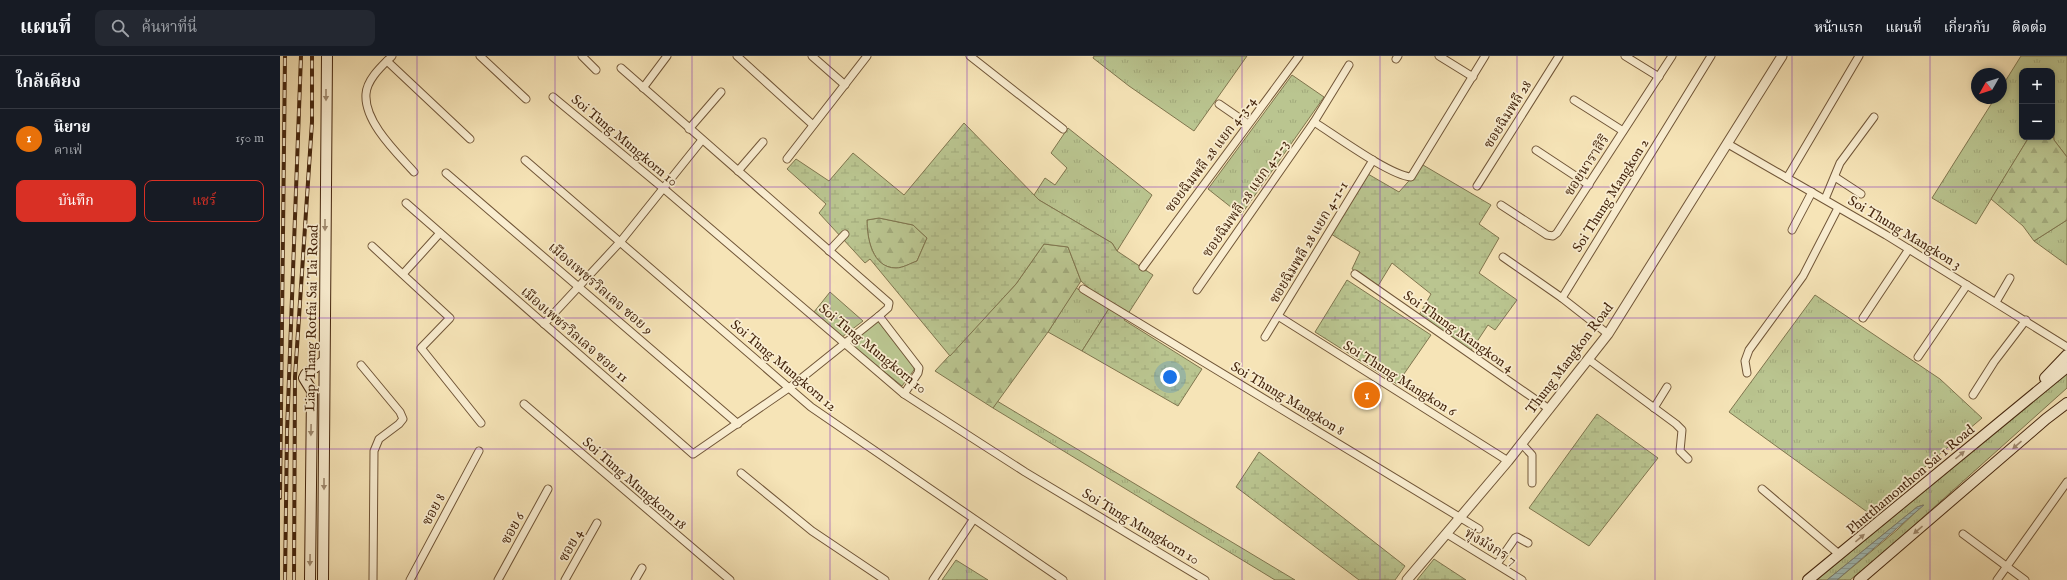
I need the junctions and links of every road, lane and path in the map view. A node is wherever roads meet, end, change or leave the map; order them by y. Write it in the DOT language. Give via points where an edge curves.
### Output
graph roads {
  1 [pos="327,56"];
  2 [pos="480,56"];
  3 [pos="582,56"];
  4 [pos="667,56"];
  5 [pos="737,56"];
  6 [pos="812,56"];
  7 [pos="867,56"];
  8 [pos="970,56"];
  9 [pos="1299,56"];
  10 [pos="1439,56"];
  11 [pos="1485,56"];
  12 [pos="1559,56"];
  13 [pos="1625,56"];
  14 [pos="1672,56"];
  15 [pos="1711,56"];
  16 [pos="1782,56"];
  17 [pos="1859,56"];
  18 [pos="390,58"];
  19 [pos="1349,65"];
  20 [pos="621,68"];
  21 [pos="596,70"];
  22 [pos="1473,77"];
  23 [pos="1659,77"];
  24 [pos="845,85"];
  25 [pos="643,88"];
  26 [pos="721,92"];
  27 [pos="553,97"];
  28 [pos="526,98"];
  29 [pos="1574,100"];
  30 [pos="1219,104"];
  31 [pos="1874,117"];
  32 [pos="1314,122"];
  33 [pos="1248,124"];
  34 [pos="813,125"];
  35 [pos="689,129"];
  36 [pos="1063,129"];
  37 [pos="1623,131"];
  38 [pos="470,139"];
  39 [pos="702,140"];
  40 [pos="763,142"];
  41 [pos="1728,144"];
  42 [pos="1536,150"];
  43 [pos="787,159"];
  44 [pos="525,160"];
  45 [pos="1373,160"];
  46 [pos="738,171"];
  47 [pos="414,172"];
  48 [pos="446,173"];
  49 [pos="1835,177"];
  50 [pos="1787,178"];
  51 [pos="1589,185"];
  52 [pos="1477,186"];
  53 [pos="663,188"];
  54 [pos="1812,192"];
  55 [pos="1861,194"];
  56 [pos="1825,199"];
  57 [pos="406,203"];
  58 [pos="1501,205"];
  59 [pos="1838,208"];
  60 [pos="1792,230"];
  61 [pos="440,233"];
  62 [pos="845,234"];
  63 [pos="621,241"];
  64 [pos="372,246"];
  65 [pos="1909,249"];
  66 [pos="829,251"];
  67 [pos="1503,258"];
  68 [pos="1143,267"];
  69 [pos="403,274"];
  70 [pos="1355,274"];
  71 [pos="2010,278"];
  72 [pos="1967,285"];
  73 [pos="579,286"];
  74 [pos="1083,289"];
  75 [pos="1197,290"];
  76 [pos="1562,298"];
  77 [pos="1996,302"];
  78 [pos="879,316"];
  79 [pos="1278,316"];
  80 [pos="1863,318"];
  81 [pos="2026,320"];
  82 [pos="544,324"];
  83 [pos="1608,334"];
  84 [pos="1265,337"];
  85 [pos="844,343"];
  86 [pos="2067,347"];
  87 [pos="2067,355"];
  88 [pos="1918,357"];
  89 [pos="1588,359"];
  90 [pos="324,361"];
  91 [pos="361,365"];
  92 [pos="2067,367"];
  93 [pos="1747,373"];
  94 [pos="1667,387"];
  95 [pos="788,389"];
  96 [pos="904,394"];
  97 [pos="1973,395"];
  98 [pos="2067,397"];
  99 [pos="2028,398"];
  100 [pos="2067,403"];
  101 [pos="524,404"];
  102 [pos="1549,408"];
  103 [pos="1654,408"];
  104 [pos="2046,419"];
  105 [pos="481,423"];
  106 [pos="738,424"];
  107 [pos="1521,443"];
  108 [pos="479,451"];
  109 [pos="1688,459"];
  110 [pos="1508,461"];
  111 [pos="741,473"];
  112 [pos="2067,482"];
  113 [pos="1532,483"];
  114 [pos="1762,488"];
  115 [pos="548,489"];
  116 [pos="1460,518"];
  117 [pos="973,520"];
  118 [pos="597,523"];
  119 [pos="1479,529"];
  120 [pos="1447,534"];
  121 [pos="1963,534"];
  122 [pos="1528,543"];
  123 [pos="1840,555"];
  124 [pos="1497,564"];
  125 [pos="2006,567"];
  126 [pos="642,568"];
  127 [pos="310,579"];
  128 [pos="323,580"];
  129 [pos="373,580"];
  130 [pos="410,580"];
  131 [pos="498,580"];
  132 [pos="565,580"];
  133 [pos="635,580"];
  134 [pos="730,580"];
  135 [pos="885,580"];
  136 [pos="933,580"];
  137 [pos="1063,580"];
  138 [pos="1205,580"];
  139 [pos="1407,580"];
  140 [pos="1522,580"];
  141 [pos="1808,580"];
  142 [pos="1859,580"];
  143 [pos="1997,580"];
  144 [pos="2026,580"];
  1 -- 90 [label="main road, Liap Thang Rotfai Sai Tai Road, one-way"];
  2 -- 28 [label="street"];
  3 -- 21 [label="street"];
  4 -- 25 [label="street"];
  5 -- 34 [label="street"];
  6 -- 24 [label="street"];
  7 -- 24 [label="street"];
  8 -- 36 [label="street"];
  9 -- 33 [label="street, ซอยฉิมพลี 28 แยก 4-3-4"];
  10 -- 22 [label="street"];
  11 -- 22 [label="street"];
  12 -- 52 [label="street, ซอยฉิมพลี 28"];
  13 -- 23 [label="street"];
  14 -- 23 [label="street, ซอยนาราสิริ"];
  15 -- 76 [label="street, Soi Thung Mangkon 2"];
  16 -- 41 [label="street, Thung Mangkon Road"];
  17 -- 50 [label="street"];
  18 -- 38 [label="street"];
  18 -- 47 [label="street" via="375,73 366,93 370,116 390,145"];
  19 -- 32 [label="street, ซอยฉิมพลี 28 แยก 4-1-3"];
  20 -- 25 [label="street"];
  22 -- 45 [label="street" via="1411,177"];
  23 -- 37 [label="street, ซอยนาราสิริ"];
  24 -- 34 [label="street"];
  25 -- 35 [label="street"];
  26 -- 35 [label="street"];
  27 -- 53 [label="street, Soi Tung Mungkorn 10"];
  29 -- 37 [label="street"];
  30 -- 33 [label="street"];
  31 -- 49 [label="street" via="1846,153"];
  32 -- 45 [label="street"];
  32 -- 75 [label="street, ซอยฉิมพลี 28 แยก 4-1-3"];
  33 -- 68 [label="street, ซอยฉิมพลี 28 แยก 4-3-4"];
  34 -- 43 [label="street"];
  35 -- 39 [label="street"];
  37 -- 51 [label="street, ซอยนาราสิริ"];
  39 -- 46 [label="street"];
  39 -- 53 [label="street"];
  40 -- 46 [label="street"];
  41 -- 50 [label="street, Soi Thung Mangkon 3"];
  41 -- 83 [label="street, Thung Mangkon Road"];
  42 -- 51 [label="street"];
  44 -- 63 [label="street, Soi Tung Mungkorn 12"];
  45 -- 79 [label="street, ซอยฉิมพลี 28 แยก 4-1-1"];
  46 -- 66 [label="street"];
  48 -- 73 [label="street, เมืองเพชรวิลเลจ ซอย 9"];
  49 -- 55 [label="street"];
  49 -- 56 [label="street"];
  50 -- 54 [label="street, Soi Thung Mangkon 3"];
  51 -- 58 [label="street, ซอยนาราสิริ" via="1553,236 1547,235"];
  53 -- 63 [label="street"];
  53 -- 85 [label="street, Soi Tung Mungkorn 10"];
  54 -- 56 [label="street, Soi Thung Mangkon 3"];
  54 -- 60 [label="street"];
  56 -- 59 [label="street, Soi Thung Mangkon 3"];
  57 -- 61 [label="street, เมืองเพชรวิลเลจ ซอย 11"];
  59 -- 65 [label="street, Soi Thung Mangkon 3"];
  59 -- 93 [label="street" via="1803,276 1749,350 1745,361"];
  61 -- 69 [label="street"];
  61 -- 82 [label="street, เมืองเพชรวิลเลจ ซอย 11"];
  62 -- 66 [label="street"];
  63 -- 73 [label="street"];
  63 -- 95 [label="street, Soi Tung Mungkorn 12"];
  64 -- 69 [label="street"];
  65 -- 72 [label="street, Soi Thung Mangkon 3"];
  65 -- 80 [label="street"];
  66 -- 78 [label="street" via="889,303 888,308"];
  67 -- 76 [label="street"];
  69 -- 105 [label="street" via="450,318 421,348"];
  70 -- 102 [label="street, Soi Thung Mangkon 4"];
  71 -- 77 [label="street"];
  72 -- 77 [label="street, Soi Thung Mangkon 3"];
  72 -- 88 [label="street"];
  73 -- 82 [label="street"];
  73 -- 106 [label="street, เมืองเพชรวิลเลจ ซอย 9"];
  74 -- 116 [label="street, Soi Thung Mangkon 8"];
  76 -- 83 [label="street"];
  77 -- 81 [label="street, Soi Thung Mangkon 3"];
  78 -- 85 [label="street"];
  78 -- 96 [label="street" via="919,368"];
  79 -- 84 [label="street, ซอยฉิมพลี 28 แยก 4-1-1"];
  79 -- 110 [label="street, Soi Thung Mangkon 6"];
  81 -- 86 [label="street, Soi Thung Mangkon 3"];
  81 -- 97 [label="street"];
  82 -- 106 [label="street, เมืองเพชรวิลเลจ ซอย 11" via="693,454"];
  83 -- 89 [label="street, Thung Mangkon Road"];
  85 -- 95 [label="street"];
  85 -- 96 [label="street, Soi Tung Mungkorn 10"];
  87 -- 99 [label="main road, Phutthamonthon Sai 1 Road"];
  89 -- 102 [label="street, Thung Mangkon Road"];
  89 -- 103 [label="street"];
  90 -- 127 [label="main road, one-way" via="305,376 312,391"];
  90 -- 128 [label="main road, Liap Thang Rotfai Sai Tai Road, one-way"];
  91 -- 129 [label="street" via="403,419 380,439 374,451"];
  92 -- 99 [label="main road, Phutthamonthon Sai 1 Road"];
  94 -- 103 [label="street"];
  95 -- 106 [label="street"];
  95 -- 117 [label="street, Soi Tung Mungkorn 12" via="838,427"];
  96 -- 138 [label="street, Soi Tung Mungkorn 10" via="1025,472"];
  98 -- 104 [label="main road"];
  123 -- 99 [label="main road, Phutthamonthon Sai 1 Road, one-way"];
  100 -- 104 [label="main road"];
  101 -- 134 [label="street, Soi Tung Mungkorn 18"];
  102 -- 107 [label="street, Thung Mangkon Road"];
  103 -- 109 [label="street" via="1682,430 1679,448"];
  104 -- 142 [label="main road, one-way"];
  107 -- 110 [label="street, Thung Mangkon Road"];
  107 -- 113 [label="street" via="1532,455"];
  108 -- 130 [label="street, ซอย 8"];
  110 -- 116 [label="street, Thung Mangkon Road"];
  111 -- 135 [label="street" via="812,531"];
  112 -- 125 [label="street"];
  114 -- 123 [label="street"];
  115 -- 131 [label="street, ซอย 6"];
  116 -- 119 [label="street, Soi Thung Mangkon 8"];
  116 -- 120 [label="street, Thung Mangkon Road"];
  117 -- 136 [label="street"];
  117 -- 137 [label="street, Soi Tung Mungkorn 12"];
  118 -- 132 [label="street, ซอย 4"];
  120 -- 124 [label="street, ทุ่งมังกร 7"];
  120 -- 139 [label="street, Thung Mangkon Road"];
  121 -- 125 [label="street"];
  122 -- 124 [label="street" via="1515,538"];
  123 -- 141 [label="main road, Phutthamonthon Sai 1 Road"];
  124 -- 140 [label="street, ทุ่งมังกร 7"];
  125 -- 143 [label="street"];
  125 -- 144 [label="street"];
  126 -- 133 [label="street"];
}
